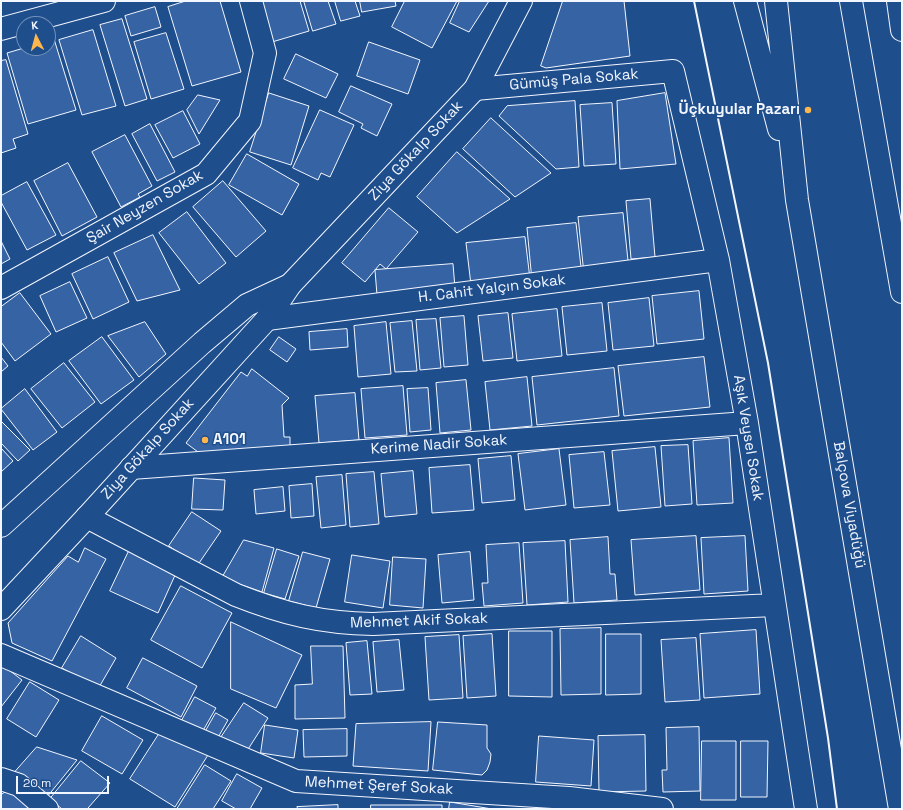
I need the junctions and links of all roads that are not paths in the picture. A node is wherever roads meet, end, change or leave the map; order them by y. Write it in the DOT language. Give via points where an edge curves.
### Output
graph roads {
  1 [pos="104,1"];
  2 [pos="251,1"];
  3 [pos="521,1"];
  4 [pos="745,1"];
  5 [pos="776,1"];
  6 [pos="851,1"];
  7 [pos="898,1"];
  8 [pos="1,29"];
  9 [pos="902,30"];
  10 [pos="672,71"];
  11 [pos="475,89"];
  12 [pos="797,200"];
  13 [pos="718,260"];
  14 [pos="290,285"];
  15 [pos="1,288"];
  16 [pos="902,292"];
  17 [pos="267,319"];
  18 [pos="747,423"];
  19 [pos="131,468"];
  20 [pos="87,517"];
  21 [pos="1,526"];
  22 [pos="774,605"];
  23 [pos="1,609"];
  24 [pos="1,656"];
  25 [pos="1,779"];
  26 [pos="567,803"];
  27 [pos="47,809"];
  28 [pos="662,809"];
  29 [pos="806,809"];
  30 [pos="900,809"];
  1 -- 8 [label="main road"];
  2 -- 15 [label="main road, Şair Neyzen Sokak" via="265,53 250,121 206,174"];
  3 -- 11 [label="main road, Ziya Gökalp Sokak"];
  4 -- 12 [label="main road"];
  5 -- 12 [label="main road"];
  6 -- 16 [label="main road"];
  7 -- 9 [label="main road"];
  10 -- 11 [label="main road, Gümüş Pala Sokak"];
  10 -- 13 [label="main road, Aşık Veysel Sokak"];
  11 -- 14 [label="main road, Ziya Gökalp Sokak"];
  12 -- 30 [label="main road, Balçova Viyadüğü"];
  13 -- 17 [label="main road, H. Cahit Yalçın Sokak"];
  13 -- 18 [label="main road, Aşık Veysel Sokak"];
  14 -- 17 [label="main road, Ziya Gökalp Sokak"];
  14 -- 21 [label="main road, Ziya Gökalp Sokak" via="247,305"];
  17 -- 19 [label="main road, Ziya Gökalp Sokak"];
  18 -- 19 [label="main road, Kerime Nadir Sokak"];
  18 -- 22 [label="main road, Aşık Veysel Sokak"];
  19 -- 20 [label="main road, Ziya Gökalp Sokak"];
  20 -- 22 [label="main road, Mehmet Akif Sokak" via="236,596 293,615 345,624"];
  20 -- 23 [label="main road, Ziya Gökalp Sokak"];
  22 -- 29 [label="main road, Aşık Veysel Sokak"];
  24 -- 26 [label="main road, Mehmet Şeref Sokak" via="296,781"];
  25 -- 27 [label="main road" via="19,785"];
  26 -- 28 [label="main road, Mehmet Şeref Sokak"];
}
